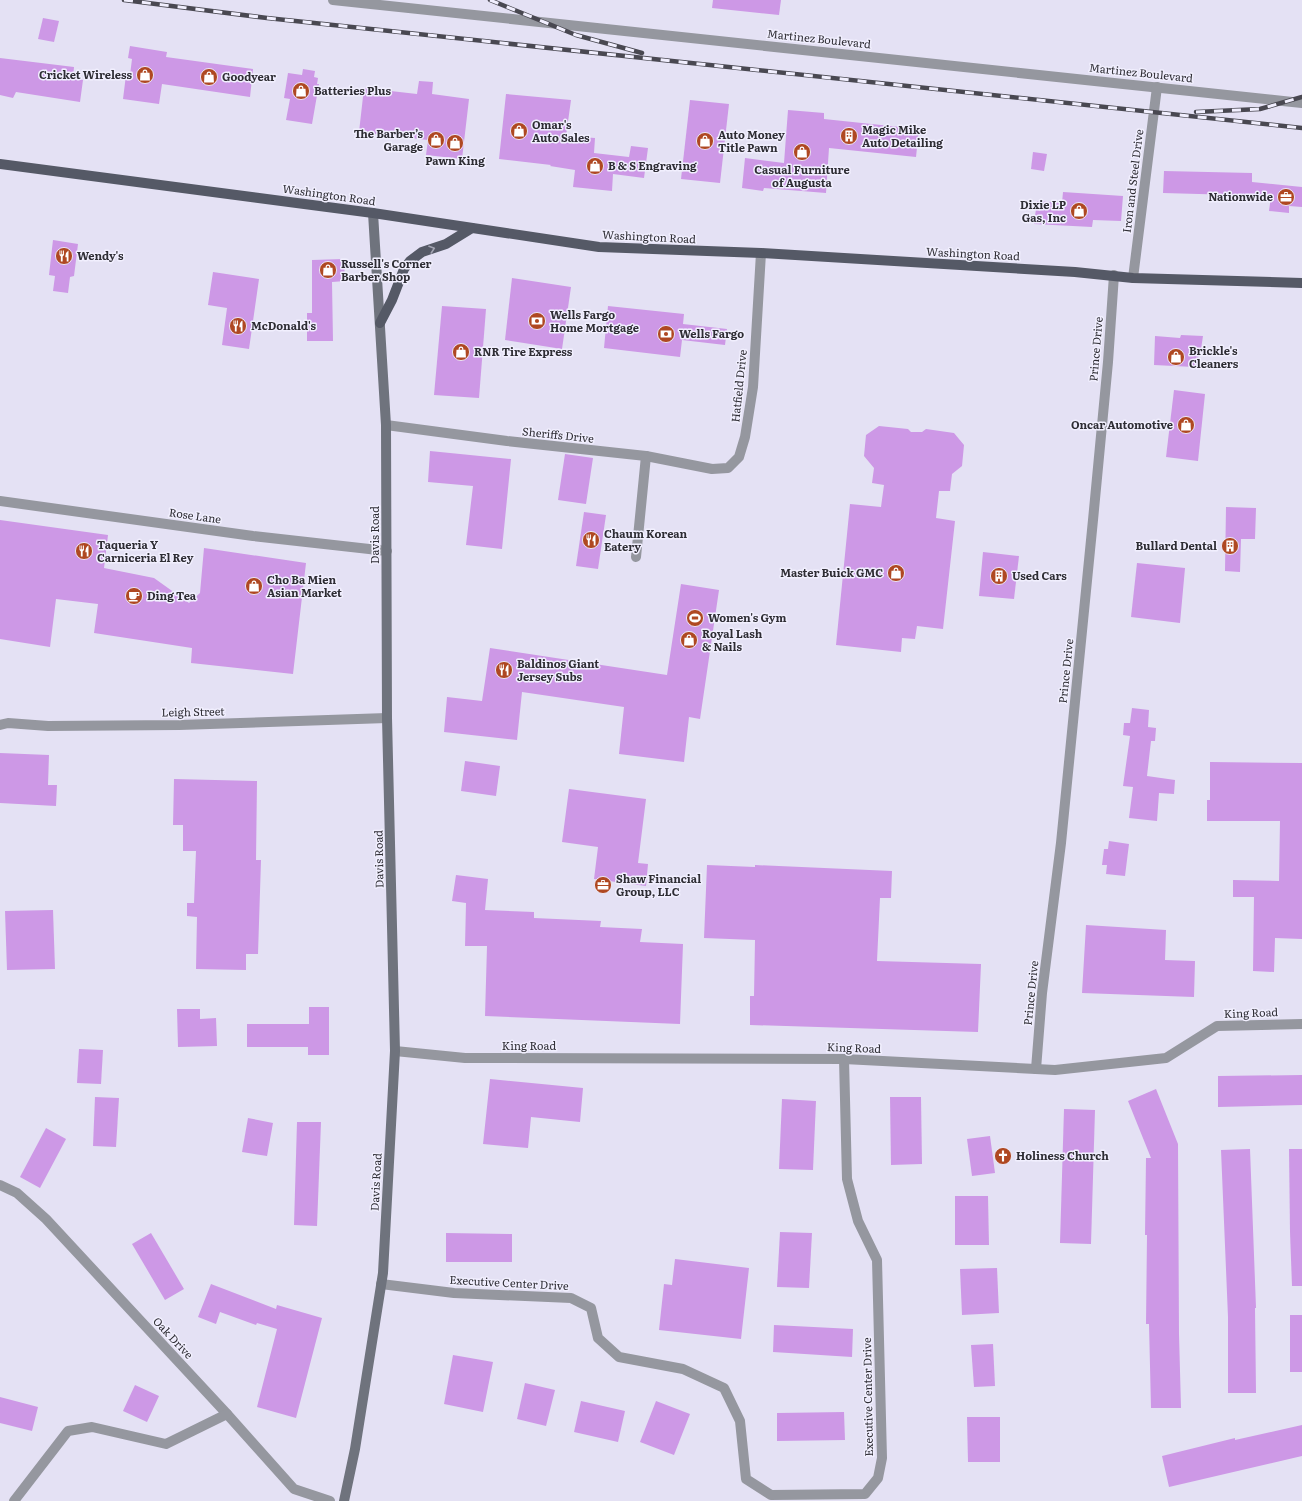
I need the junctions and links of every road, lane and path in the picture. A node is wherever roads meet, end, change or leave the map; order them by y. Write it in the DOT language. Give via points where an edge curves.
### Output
graph roads {
  1 [pos="333,0"];
  2 [pos="1157,87"];
  3 [pos="1302,103"];
  4 [pos="0,164"];
  5 [pos="373,213"];
  6 [pos="472,228"];
  7 [pos="761,253"];
  8 [pos="1114,275"];
  9 [pos="1133,278"];
  10 [pos="1302,283"];
  11 [pos="380,323"];
  12 [pos="386,425"];
  13 [pos="646,456"];
  14 [pos="728,468"];
  15 [pos="0,501"];
  16 [pos="387,551"];
  17 [pos="636,557"];
  18 [pos="387,718"];
  19 [pos="0,724"];
  20 [pos="1302,1024"];
  21 [pos="395,1051"];
  22 [pos="844,1059"];
  23 [pos="1036,1069"];
  24 [pos="0,1185"];
  25 [pos="381,1284"];
  26 [pos="227,1414"];
  27 [pos="14,1501"];
  28 [pos="330,1501"];
  29 [pos="344,1501"];
  1 -- 2 [label="street, Martinez Boulevard"];
  2 -- 3 [label="street, Martinez Boulevard"];
  2 -- 9 [label="street, Iron and Steel Drive"];
  4 -- 5 [label="main road, Washington Road"];
  5 -- 6 [label="main road, Washington Road"];
  5 -- 11 [label="main road, Davis Road"];
  6 -- 7 [label="main road, Washington Road" via="599,247"];
  11 -- 6 [label="main road, one-way" via="410,261 422,252 446,244"];
  7 -- 8 [label="main road, Washington Road"];
  7 -- 14 [label="street, Hatfield Drive" via="753,387 739,457"];
  8 -- 9 [label="main road, Washington Road"];
  8 -- 23 [label="street, Prince Drive" via="1108,362 1061,843 1042,993"];
  9 -- 10 [label="main road, Washington Road"];
  11 -- 12 [label="main road, Davis Road"];
  12 -- 13 [label="street, Sheriffs Drive"];
  12 -- 16 [label="main road, Davis Road"];
  13 -- 14 [label="street, Sheriffs Drive" via="712,469"];
  13 -- 17 [label="street"];
  15 -- 16 [label="street, Rose Lane" via="253,536"];
  16 -- 18 [label="main road, Davis Road"];
  18 -- 19 [label="street, Leigh Street" via="179,724"];
  18 -- 21 [label="main road, Davis Road"];
  20 -- 23 [label="street, King Road" via="1217,1026 1166,1058 1055,1070"];
  21 -- 22 [label="street, King Road" via="465,1058"];
  21 -- 25 [label="main road, Davis Road"];
  22 -- 23 [label="street, King Road"];
  22 -- 25 [label="street, Executive Center Drive" via="847,1179 858,1221 877,1260 882,1458 878,1478 865,1494 771,1495 746,1479 740,1421 724,1388 683,1369 619,1357 598,1338 591,1308 571,1298 454,1293"];
  24 -- 26 [label="street, Oak Drive" via="17,1193 46,1219"];
  25 -- 29 [label="main road, Davis Road" via="355,1449"];
  26 -- 27 [label="street" via="166,1444 92,1427 68,1431"];
  26 -- 28 [label="street, Oak Drive" via="294,1489"];
}
